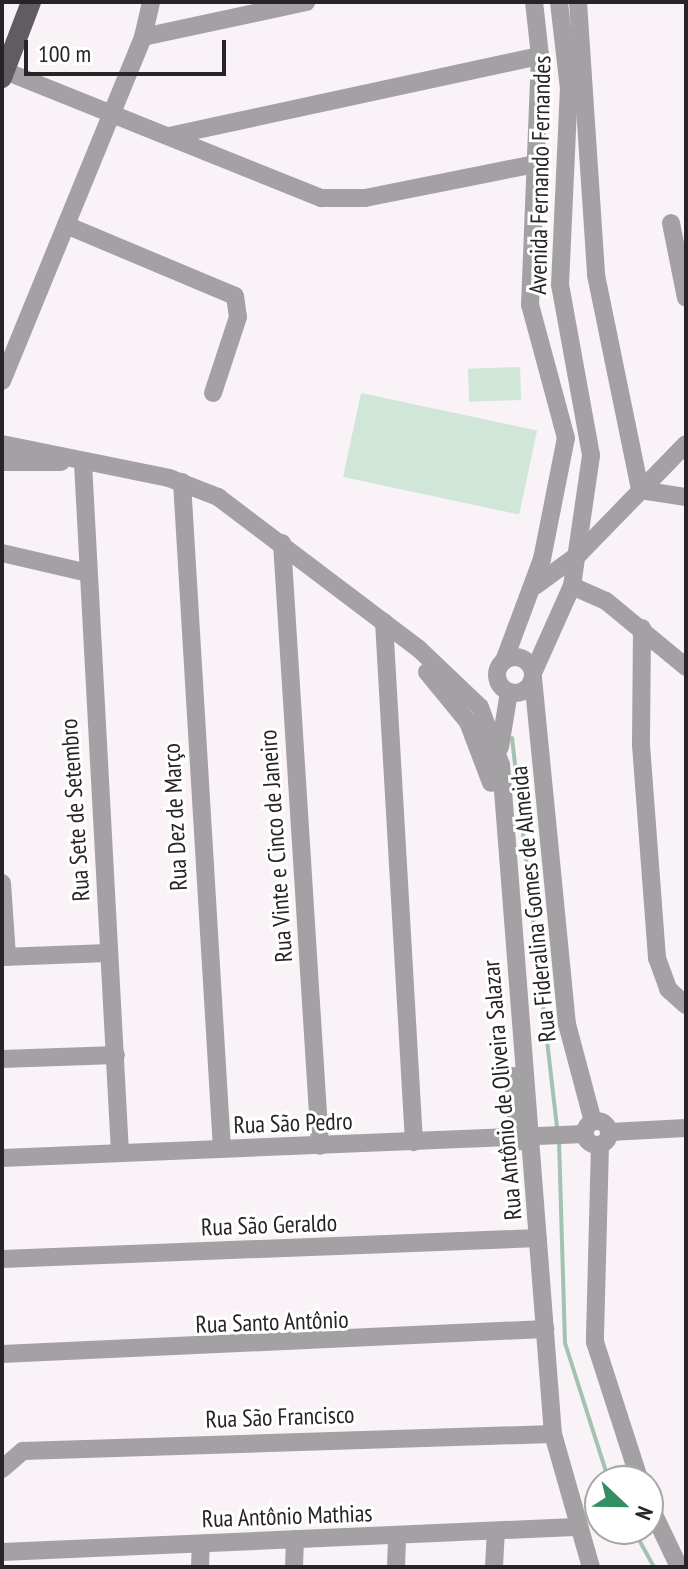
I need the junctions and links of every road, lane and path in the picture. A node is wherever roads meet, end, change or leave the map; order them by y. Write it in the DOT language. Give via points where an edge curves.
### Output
graph roads {
  1 [pos="31,2"];
  2 [pos="151,2"];
  3 [pos="306,2"];
  4 [pos="534,2"];
  5 [pos="559,2"];
  6 [pos="578,2"];
  7 [pos="143,37"];
  8 [pos="540,56"];
  9 [pos="3,74"];
  10 [pos="109,114"];
  11 [pos="169,136"];
  12 [pos="535,164"];
  13 [pos="671,223"];
  14 [pos="66,225"];
  15 [pos="686,298"];
  16 [pos="2,381"];
  17 [pos="213,393"];
  18 [pos="2,444"];
  19 [pos="686,444"];
  20 [pos="2,462"];
  21 [pos="76,462"];
  22 [pos="182,482"];
  23 [pos="640,490"];
  24 [pos="686,497"];
  25 [pos="282,543"];
  26 [pos="2,553"];
  27 [pos="579,554"];
  28 [pos="84,572"];
  29 [pos="535,586"];
  30 [pos="572,586"];
  31 [pos="602,599"];
  32 [pos="559,619"];
  33 [pos="384,622"];
  34 [pos="642,628"];
  35 [pos="404,641"];
  36 [pos="686,667"];
  37 [pos="533,676"];
  38 [pos="504,680"];
  39 [pos="447,694"];
  40 [pos="480,707"];
  41 [pos="478,740"];
  42 [pos="501,765"];
  43 [pos="2,883"];
  44 [pos="108,953"];
  45 [pos="5,957"];
  46 [pos="686,1005"];
  47 [pos="116,1055"];
  48 [pos="2,1059"];
  49 [pos="686,1128"];
  50 [pos="593,1134"];
  51 [pos="524,1138"];
  52 [pos="414,1142"];
  53 [pos="320,1146"];
  54 [pos="222,1149"];
  55 [pos="120,1153"];
  56 [pos="2,1158"];
  57 [pos="532,1238"];
  58 [pos="2,1259"];
  59 [pos="540,1329"];
  60 [pos="2,1354"];
  61 [pos="548,1434"];
  62 [pos="6,1462"];
  63 [pos="635,1465"];
  64 [pos="569,1528"];
  65 [pos="496,1532"];
  66 [pos="397,1536"];
  67 [pos="664,1536"];
  68 [pos="295,1539"];
  69 [pos="201,1544"];
  70 [pos="100,1547"];
  71 [pos="2,1552"];
  72 [pos="100,1567"];
  73 [pos="200,1567"];
  74 [pos="294,1567"];
  75 [pos="396,1567"];
  76 [pos="494,1567"];
  77 [pos="580,1567"];
  78 [pos="591,1567"];
  79 [pos="679,1567"];
  1 -- 9 [label="main road"];
  2 -- 7 [label="street"];
  3 -- 7 [label="street"];
  4 -- 8 [label="street, Avenida Fernando Fernandes"];
  5 -- 27 [label="street, Avenida Fernando Fernandes" via="569,89 560,285 591,455"];
  6 -- 23 [label="street" via="596,275"];
  7 -- 10 [label="street"];
  8 -- 11 [label="street"];
  8 -- 12 [label="street, Avenida Fernando Fernandes"];
  9 -- 10 [label="street"];
  10 -- 11 [label="street"];
  10 -- 14 [label="street"];
  11 -- 12 [label="street" via="342,201"];
  12 -- 29 [label="street, Avenida Fernando Fernandes" via="530,305 566,438"];
  13 -- 15 [label="street"];
  14 -- 16 [label="street"];
  14 -- 17 [label="street" via="235,296 238,317"];
  18 -- 21 [label="street, Rua Antônio de Oliveira Salazar"];
  19 -- 23 [label="street"];
  20 -- 21 [label="street, Rua Antônio de Oliveira Salazar"];
  21 -- 22 [label="street, Rua Antônio de Oliveira Salazar"];
  21 -- 28 [label="street, Rua Sete de Setembro"];
  22 -- 25 [label="street, Rua Antônio de Oliveira Salazar" via="236,507"];
  22 -- 54 [label="street, Rua Dez de Março"];
  23 -- 24 [label="street"];
  23 -- 27 [label="street"];
  25 -- 33 [label="street, Rua Antônio de Oliveira Salazar"];
  25 -- 53 [label="street, Rua Vinte e Cinco de Janeiro"];
  26 -- 28 [label="street"];
  27 -- 29 [label="street"];
  27 -- 30 [label="street, Avenida Fernando Fernandes"];
  27 -- 31 [label="street"];
  28 -- 44 [label="street, Rua Sete de Setembro"];
  29 -- 38 [label="street, Avenida Fernando Fernandes"];
  30 -- 31 [label="street"];
  30 -- 32 [label="street, Avenida Fernando Fernandes"];
  31 -- 32 [label="street"];
  31 -- 34 [label="street"];
  32 -- 37 [label="street, Avenida Fernando Fernandes"];
  33 -- 35 [label="street, Rua Antônio de Oliveira Salazar"];
  33 -- 52 [label="street"];
  34 -- 36 [label="street"];
  34 -- 46 [label="street" via="641,745 657,958 668,989"];
  35 -- 39 [label="street, Rua Antônio de Oliveira Salazar"];
  35 -- 40 [label="street, Rua Antônio de Oliveira Salazar"];
  37 -- 38 [label="street" via="524,691"];
  37 -- 38 [label="street" via="519,658"];
  37 -- 50 [label="street, Rua Fideralina Gomes de Almeida" via="567,1024"];
  38 -- 40 [label="street, Avenida Fernando Fernandes"];
  38 -- 42 [label="street"];
  39 -- 40 [label="street"];
  39 -- 41 [label="street, Rua Antônio de Oliveira Salazar"];
  40 -- 41 [label="street"];
  40 -- 42 [label="street, Rua Antônio de Oliveira Salazar"];
  41 -- 51 [label="street, Rua Antônio de Oliveira Salazar" via="493,792"];
  42 -- 51 [label="street, Rua Antônio de Oliveira Salazar"];
  43 -- 45 [label="street"];
  44 -- 45 [label="street"];
  44 -- 47 [label="street, Rua Sete de Setembro"];
  47 -- 48 [label="street"];
  47 -- 55 [label="street, Rua Sete de Setembro"];
  49 -- 50 [label="street, Rua São Pedro"];
  50 -- 51 [label="street, Rua São Pedro"];
  50 -- 63 [label="street, Rua Fideralina Gomes de Almeida" via="595,1342"];
  51 -- 52 [label="street, Rua São Pedro"];
  51 -- 57 [label="street, Rua Antônio de Oliveira Salazar"];
  52 -- 53 [label="street, Rua São Pedro"];
  53 -- 54 [label="street, Rua São Pedro"];
  54 -- 55 [label="street, Rua São Pedro"];
  55 -- 56 [label="street, Rua São Pedro"];
  57 -- 58 [label="street, Rua São Geraldo"];
  57 -- 59 [label="street, Rua Antônio de Oliveira Salazar"];
  59 -- 60 [label="street, Rua Santo Antônio"];
  59 -- 61 [label="street, Rua Antônio de Oliveira Salazar"];
  61 -- 62 [label="street, Rua São Francisco"];
  61 -- 64 [label="street, Rua Antônio de Oliveira Salazar"];
  64 -- 65 [label="street, Rua Antônio Mathias"];
  64 -- 77 [label="street, Rua Antônio de Oliveira Salazar"];
  64 -- 78 [label="street, Rua Antônio de Oliveira Salazar"];
  65 -- 66 [label="street, Rua Antônio Mathias"];
  65 -- 76 [label="street"];
  66 -- 68 [label="street, Rua Antônio Mathias"];
  66 -- 75 [label="street"];
  67 -- 79 [label="street"];
  68 -- 69 [label="street, Rua Antônio Mathias"];
  68 -- 74 [label="street"];
  69 -- 70 [label="street, Rua Antônio Mathias"];
  69 -- 73 [label="street"];
  70 -- 71 [label="street, Rua Antônio Mathias"];
  70 -- 72 [label="street"];
}
